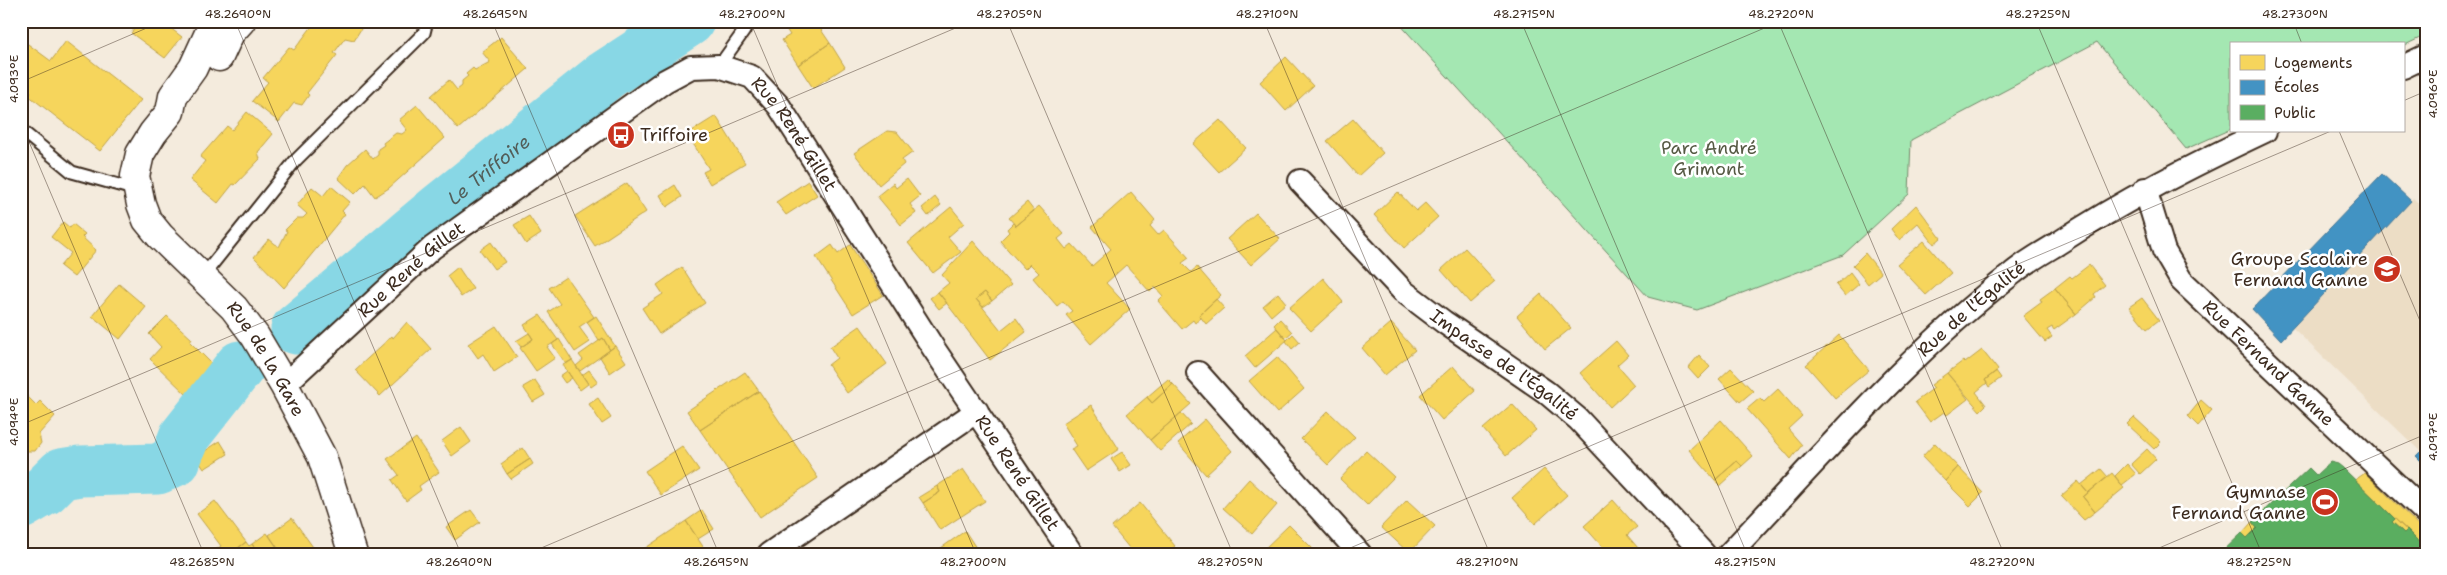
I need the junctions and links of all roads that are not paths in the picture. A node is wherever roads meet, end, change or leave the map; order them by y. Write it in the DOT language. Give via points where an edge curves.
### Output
graph roads {
  1 [pos="219,21"];
  2 [pos="242,21"];
  3 [pos="427,21"];
  4 [pos="748,21"];
  5 [pos="2426,56"];
  6 [pos="719,66"];
  7 [pos="2404,67"];
  8 [pos="170,112"];
  9 [pos="21,130"];
  10 [pos="2263,132"];
  11 [pos="1300,181"];
  12 [pos="2145,189"];
  13 [pos="137,190"];
  14 [pos="203,276"];
  15 [pos="1198,373"];
  16 [pos="284,385"];
  17 [pos="977,411"];
  18 [pos="2426,513"];
  19 [pos="353,554"];
  20 [pos="769,554"];
  21 [pos="1072,554"];
  22 [pos="1360,554"];
  23 [pos="1704,554"];
  24 [pos="1728,554"];
  1 -- 8 [label="street" via="173,96"];
  2 -- 8 [label="street" via="230,33 215,67 184,106"];
  3 -- 14 [label="lane" via="424,33 295,161"];
  4 -- 6 [label="lane"];
  5 -- 7 [label="street"];
  6 -- 16 [label="street, Rue René Gillet" via="691,67 664,81 432,248"];
  6 -- 17 [label="street, Rue René Gillet" via="752,77 779,106"];
  8 -- 13 [label="street, Rue de la Gare" via="140,154 135,176"];
  9 -- 13 [label="lane" via="72,172"];
  10 -- 12 [label="street, Rue de l'Égalité"];
  11 -- 23 [label="street, Impasse de l'Égalité" via="1402,290 1546,392 1578,419"];
  12 -- 18 [label="street, Rue Fernand Ganne" via="2164,251 2181,280"];
  12 -- 24 [label="street, Rue de l'Égalité" via="2014,272 1964,314 1888,386"];
  13 -- 14 [label="street, Rue de la Gare" via="147,220"];
  14 -- 16 [label="street, Rue de la Gare" via="255,336"];
  15 -- 22 [label="street"];
  16 -- 19 [label="street, Rue de la Gare" via="322,457"];
  17 -- 20 [label="street"];
  17 -- 21 [label="street, Rue René Gillet"];
}
